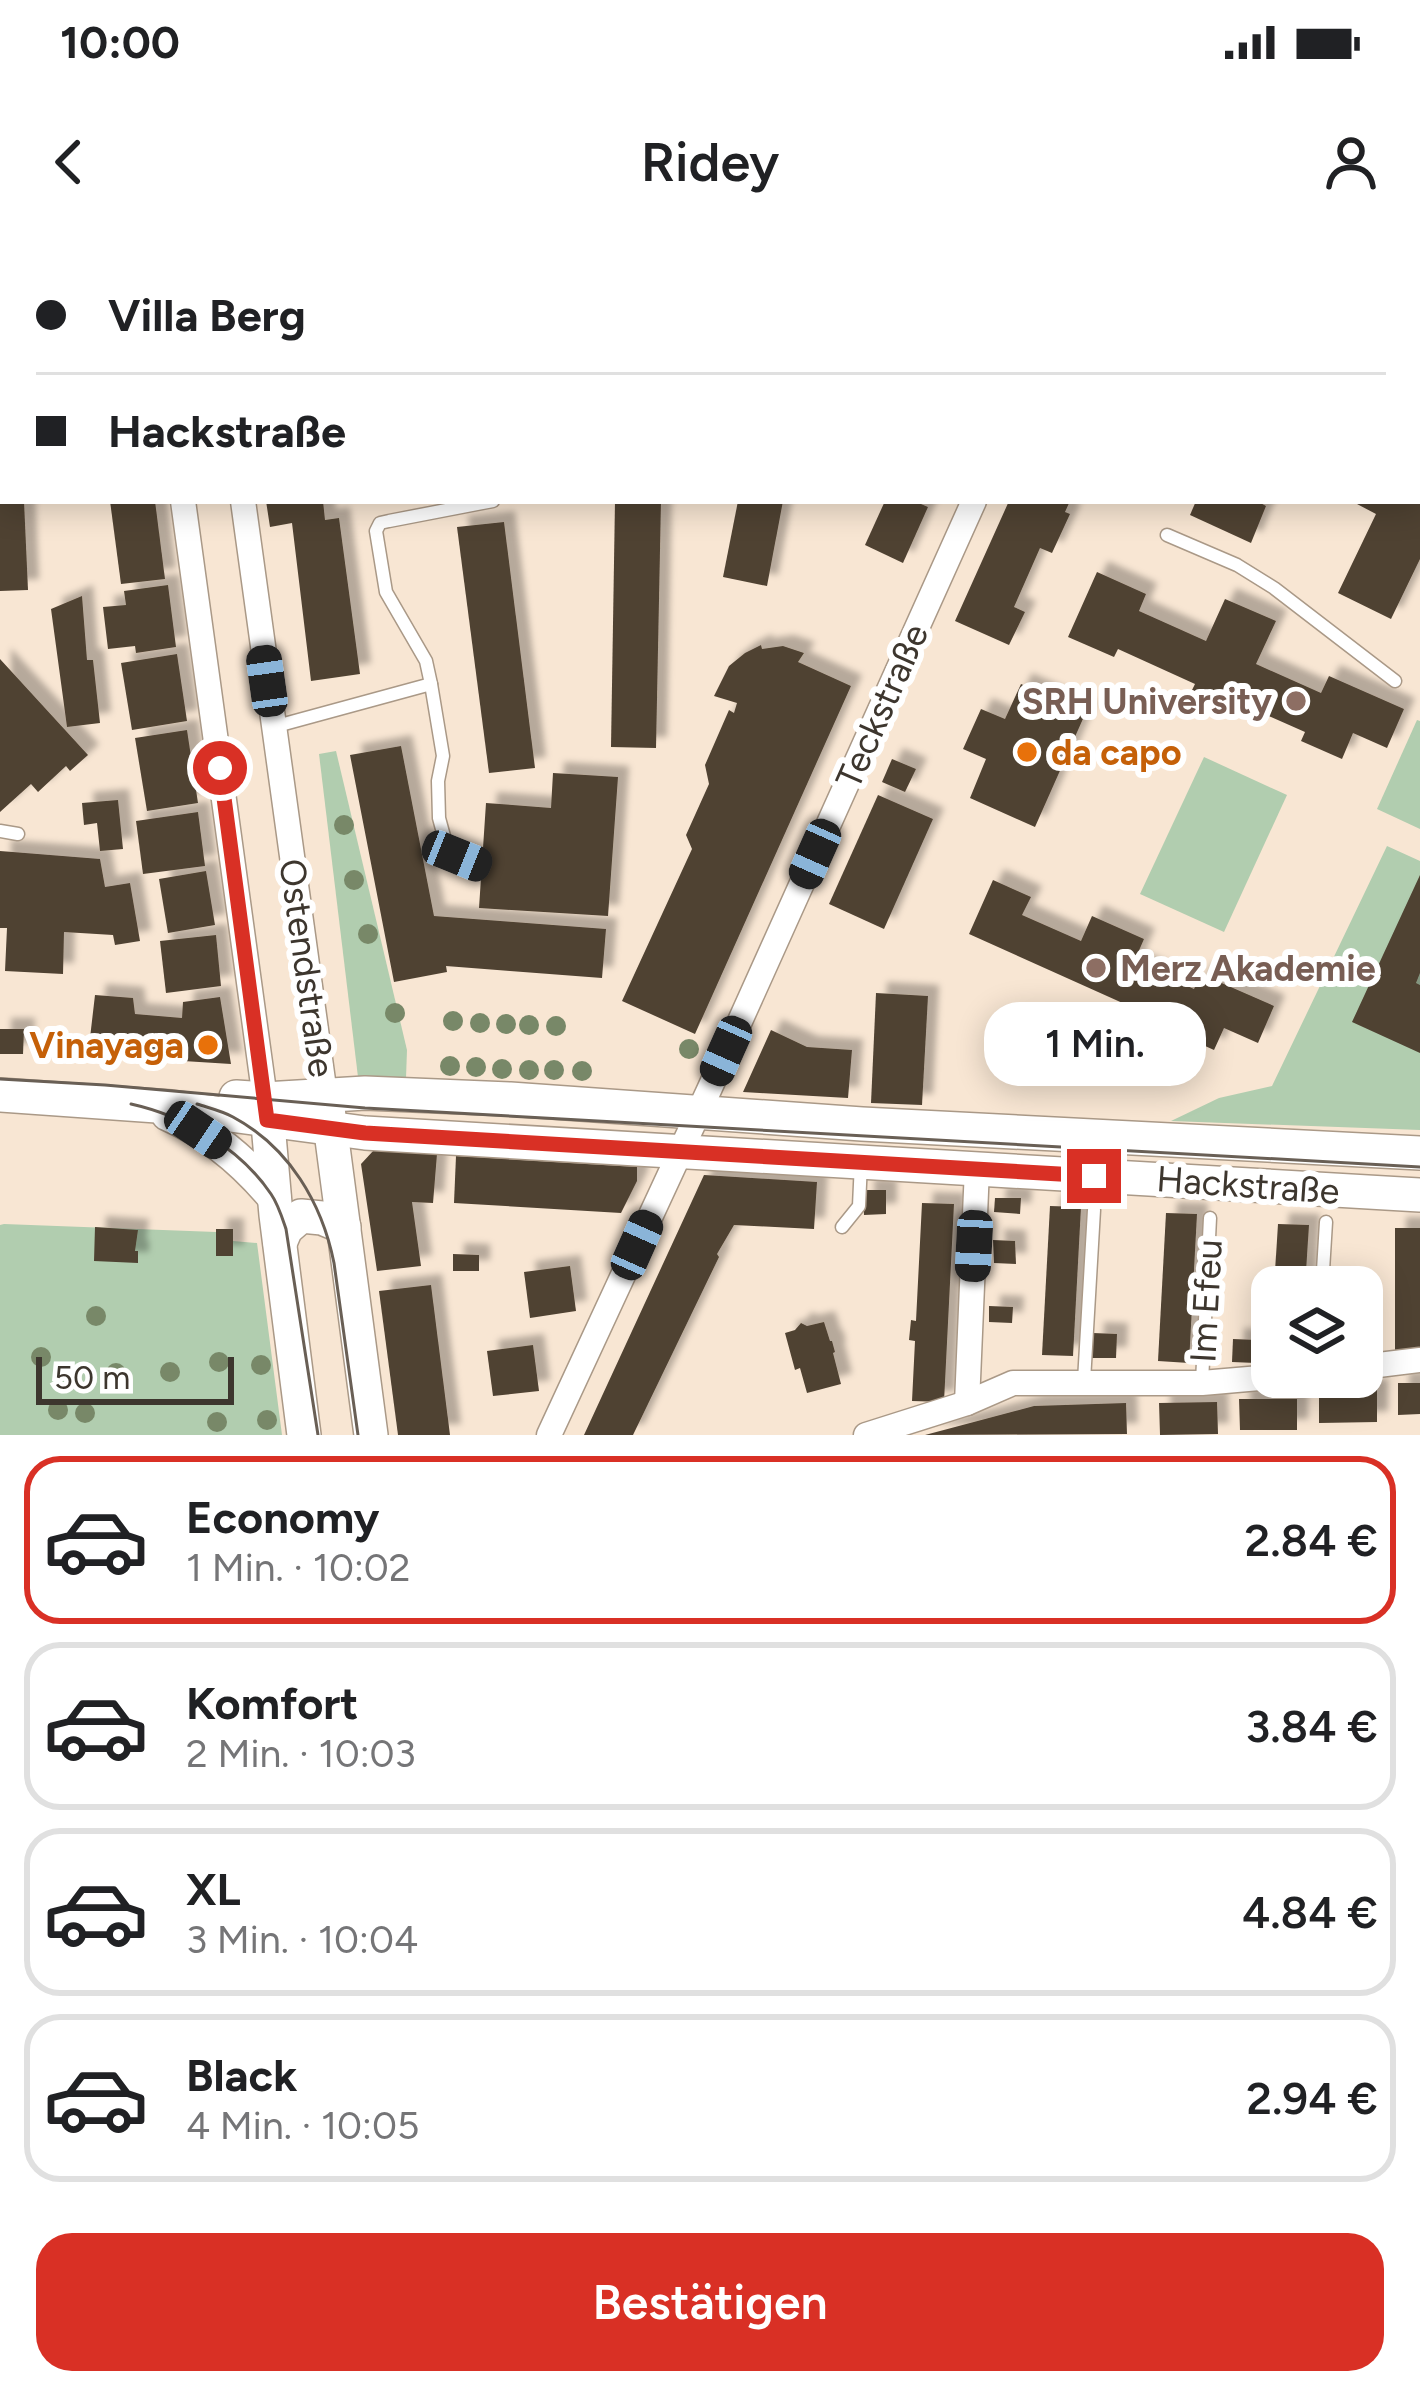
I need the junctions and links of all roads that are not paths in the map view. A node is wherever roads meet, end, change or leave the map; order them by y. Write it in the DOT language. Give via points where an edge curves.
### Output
graph roads {
  1 [pos="183,504"];
  2 [pos="242,504"];
  3 [pos="477,504"];
  4 [pos="973,504"];
  5 [pos="1167,535"];
  6 [pos="1395,681"];
  7 [pos="431,684"];
  8 [pos="273,727"];
  9 [pos="0,831"];
  10 [pos="18,834"];
  11 [pos="482,866"];
  12 [pos="0,1078"];
  13 [pos="0,1095"];
  14 [pos="325,1095"];
  15 [pos="131,1104"];
  16 [pos="266,1110"];
  17 [pos="697,1112"];
  18 [pos="332,1130"];
  19 [pos="678,1152"];
  20 [pos="1420,1153"];
  21 [pos="861,1162"];
  22 [pos="977,1168"];
  23 [pos="1420,1195"];
  24 [pos="274,1197"];
  25 [pos="1094,1210"];
  26 [pos="1210,1218"];
  27 [pos="1326,1222"];
  28 [pos="344,1227"];
  29 [pos="842,1227"];
  30 [pos="280,1243"];
  31 [pos="1323,1266"];
  32 [pos="1420,1360"];
  33 [pos="1383,1364"];
  34 [pos="1251,1379"];
  35 [pos="1084,1381"];
  36 [pos="1202,1383"];
  37 [pos="967,1403"];
  38 [pos="304,1435"];
  39 [pos="371,1435"];
  40 [pos="549,1435"];
  41 [pos="866,1435"];
  1 -- 16 [label="street, Ostendstraße"];
  2 -- 8 [label="street, Ostendstraße"];
  3 -- 7 [label="lane" via="389,520 376,531 386,592"];
  4 -- 17 [label="street, Teckstraße"];
  5 -- 6 [label="lane" via="1274,588"];
  7 -- 8 [label="lane"];
  7 -- 11 [label="lane" via="445,840 457,856"];
  8 -- 14 [label="street, Ostendstraße"];
  9 -- 10 [label="lane"];
  12 -- 16 [label="main road, Hackstraße"];
  13 -- 15 [label="main road, Hackstraße"];
  14 -- 16 [label="main road, Hackstraße"];
  14 -- 17 [label="main road, Hackstraße"];
  14 -- 18 [label="main road, Ostendstraße"];
  15 -- 16 [label="main road, Hackstraße"];
  15 -- 24 [label="main road" via="212,1138"];
  16 -- 18 [label="main road, Hackstraße"];
  16 -- 24 [label="main road, Ostendstraße"];
  17 -- 19 [label="street, Teckstraße"];
  17 -- 20 [label="main road, Hackstraße"];
  18 -- 19 [label="main road, Hackstraße"];
  18 -- 28 [label="main road, Ostendstraße"];
  19 -- 21 [label="main road, Hackstraße"];
  19 -- 40 [label="street, Teckstraße"];
  21 -- 22 [label="main road, Hackstraße"];
  21 -- 29 [label="lane" via="859,1206"];
  22 -- 23 [label="main road, Hackstraße"];
  22 -- 37 [label="street"];
  24 -- 30 [label="main road, Ostendstraße"];
  25 -- 35 [label="lane"];
  26 -- 36 [label="lane, Im Efeu"];
  27 -- 31 [label="lane"];
  28 -- 30 [label="main road" via="301,1216"];
  28 -- 39 [label="main road, Ostendstraße"];
  30 -- 38 [label="main road, Ostendstraße"];
  32 -- 33 [label="street"];
  34 -- 36 [label="street"];
  35 -- 36 [label="street"];
  35 -- 37 [label="street" via="1013,1383"];
  37 -- 41 [label="street"];
}
